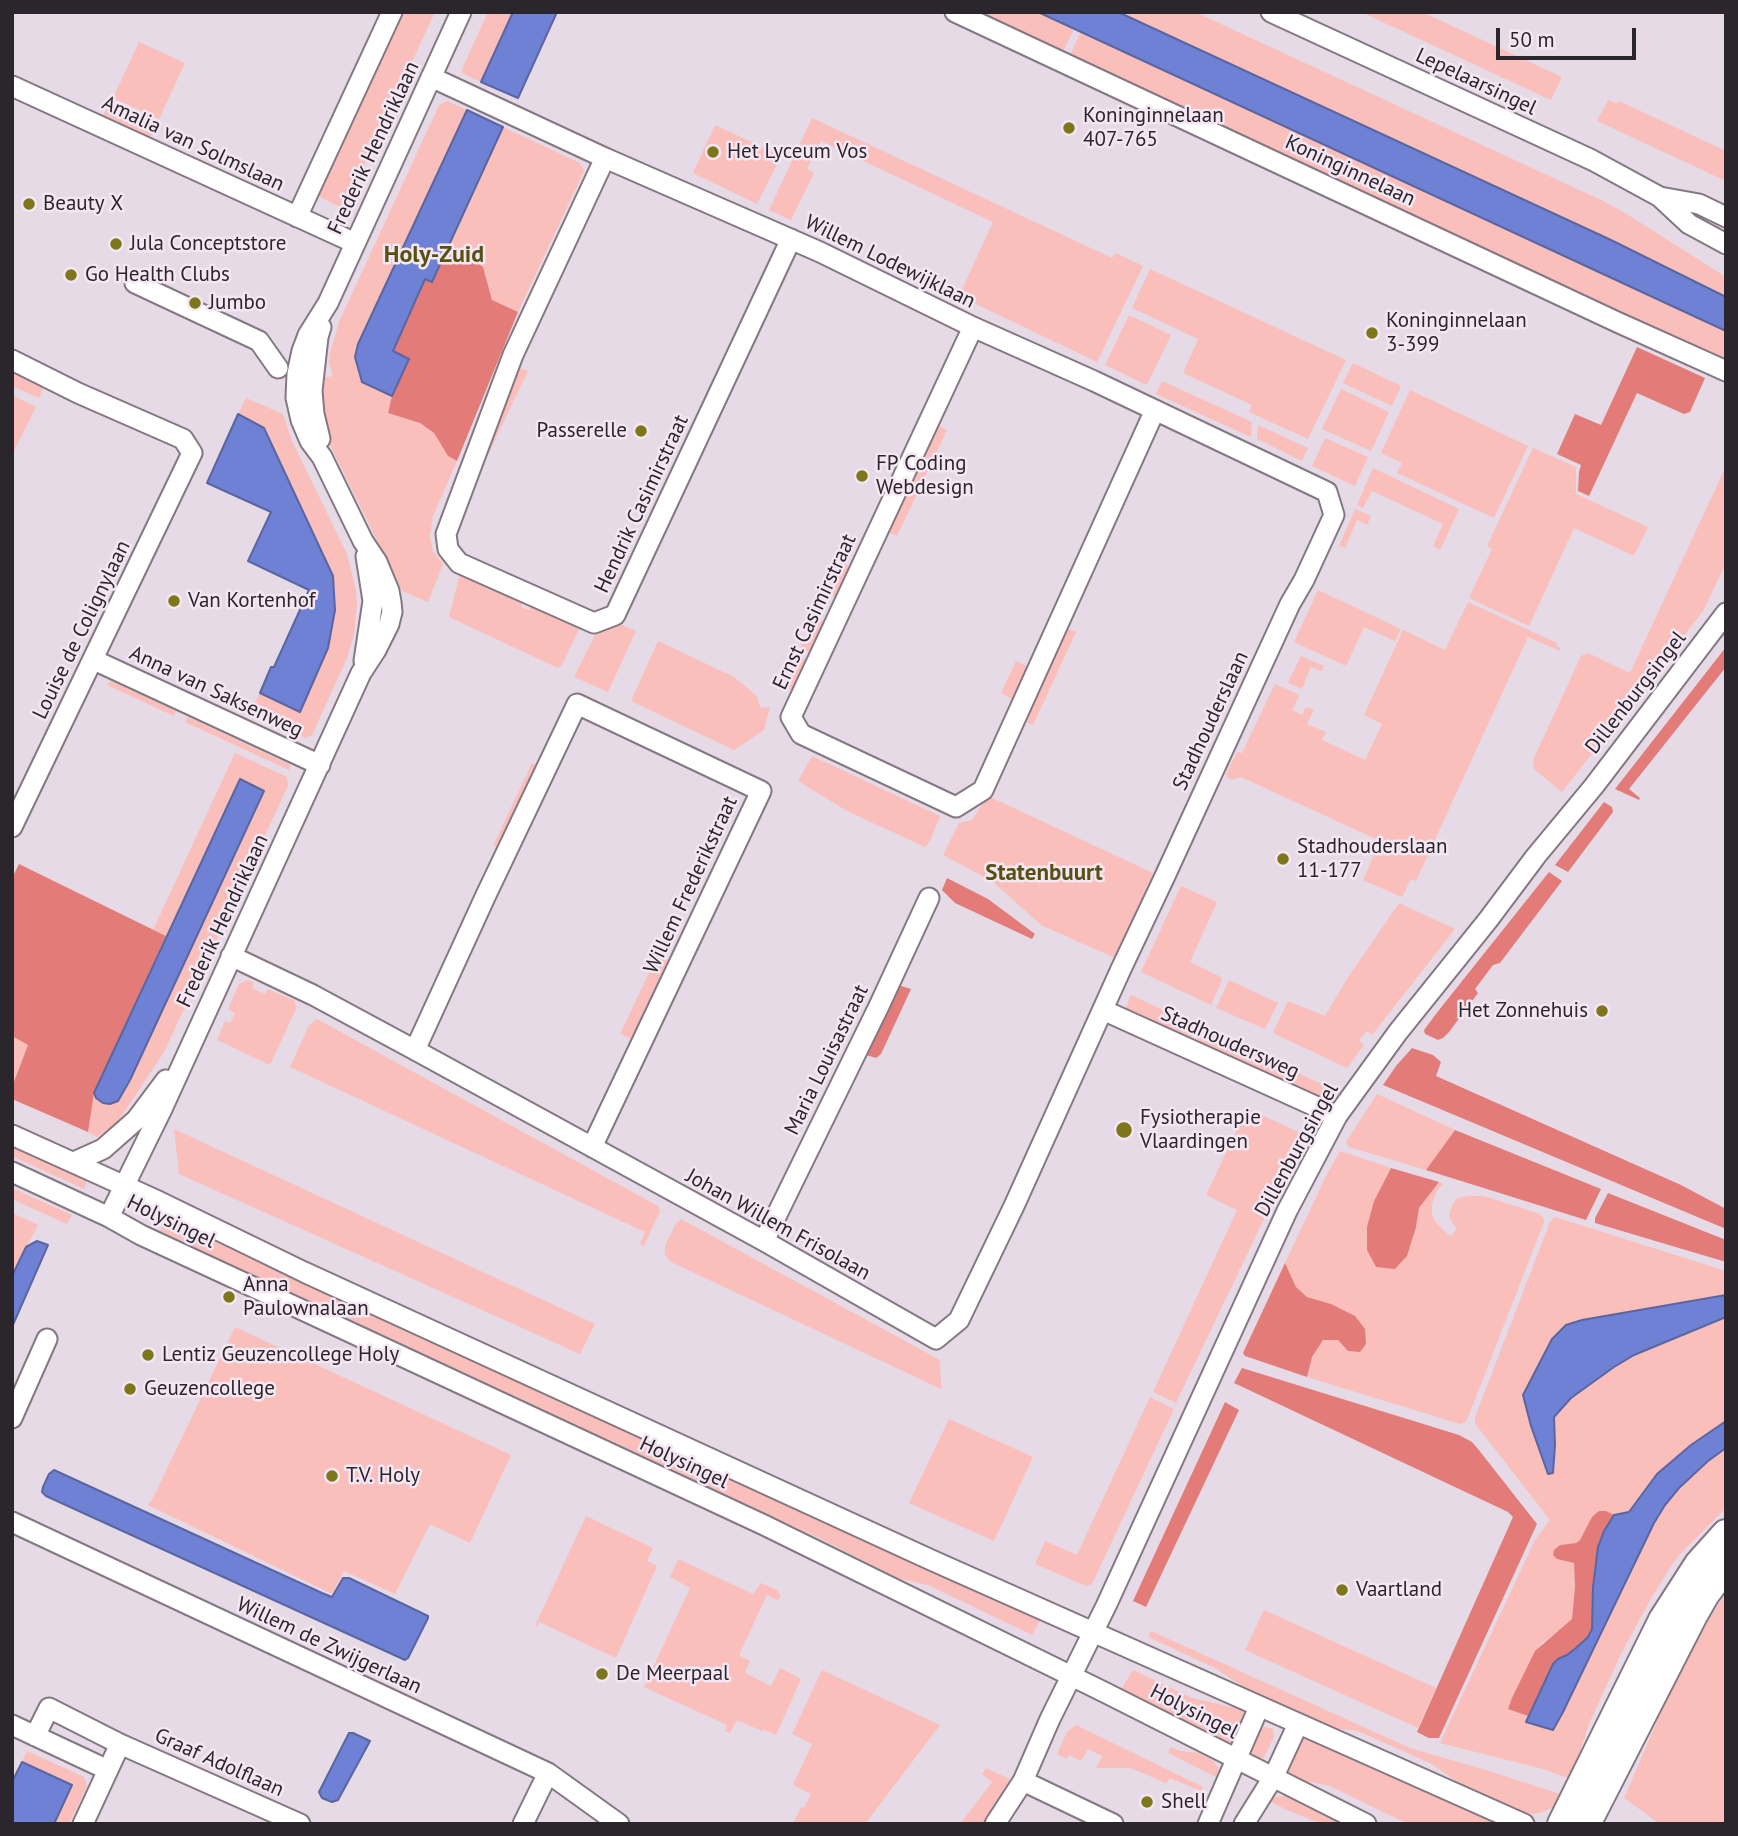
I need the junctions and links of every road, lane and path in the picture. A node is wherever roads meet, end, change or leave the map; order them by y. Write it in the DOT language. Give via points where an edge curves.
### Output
graph roads {
  1 [pos="392,12"];
  2 [pos="461,12"];
  3 [pos="955,12"];
  4 [pos="1271,12"];
  5 [pos="431,77"];
  6 [pos="12,86"];
  7 [pos="605,158"];
  8 [pos="1660,197"];
  9 [pos="298,217"];
  10 [pos="1726,217"];
  11 [pos="791,239"];
  12 [pos="355,243"];
  13 [pos="1726,244"];
  14 [pos="135,283"];
  15 [pos="973,327"];
  16 [pos="12,360"];
  17 [pos="278,368"];
  18 [pos="1726,371"];
  19 [pos="1155,410"];
  20 [pos="1327,492"];
  21 [pos="1726,613"];
  22 [pos="94,660"];
  23 [pos="320,765"];
  24 [pos="12,827"];
  25 [pos="929,898"];
  26 [pos="231,956"];
  27 [pos="1121,969"];
  28 [pos="1104,1010"];
  29 [pos="415,1050"];
  30 [pos="188,1052"];
  31 [pos="1337,1116"];
  32 [pos="12,1135"];
  33 [pos="592,1147"];
  34 [pos="74,1163"];
  35 [pos="12,1172"];
  36 [pos="123,1186"];
  37 [pos="109,1217"];
  38 [pos="764,1241"];
  39 [pos="47,1339"];
  40 [pos="12,1418"];
  41 [pos="12,1522"];
  42 [pos="1726,1534"];
  43 [pos="1726,1566"];
  44 [pos="1093,1633"];
  45 [pos="1072,1676"];
  46 [pos="1259,1707"];
  47 [pos="1298,1724"];
  48 [pos="12,1725"];
  49 [pos="35,1736"];
  50 [pos="120,1744"];
  51 [pos="1236,1758"];
  52 [pos="108,1770"];
  53 [pos="548,1773"];
  54 [pos="1274,1776"];
  55 [pos="1024,1781"];
  56 [pos="1596,1817"];
  57 [pos="83,1824"];
  58 [pos="300,1824"];
  59 [pos="523,1824"];
  60 [pos="619,1824"];
  61 [pos="995,1824"];
  62 [pos="1113,1824"];
  63 [pos="1208,1824"];
  64 [pos="1244,1824"];
  65 [pos="1366,1824"];
  66 [pos="1524,1824"];
  67 [pos="1562,1824"];
  1 -- 9 [label="street"];
  2 -- 5 [label="street, Frederik Hendriklaan"];
  3 -- 18 [label="street, Koninginnelaan"];
  4 -- 8 [label="street, Lepelaarsingel" via="1592,160"];
  5 -- 7 [label="street, Willem Lodewijklaan"];
  5 -- 12 [label="street, Frederik Hendriklaan"];
  6 -- 9 [label="street, Amalia van Solmslaan"];
  7 -- 11 [label="street, Willem Lodewijklaan"];
  7 -- 11 [label="street, Hendrik Casimirstraat" via="513,355 446,534 448,549 458,563 594,623 615,615"];
  8 -- 10 [label="street, Lepelaarsingel" via="1699,204"];
  8 -- 13 [label="street, Lepelaarsingel" via="1689,224"];
  9 -- 12 [label="street, Amalia van Solmslaan"];
  11 -- 15 [label="street, Willem Lodewijklaan"];
  12 -- 23 [label="street, Frederik Hendriklaan" via="318,337 312,391 322,457 363,541 373,601 362,673"];
  14 -- 17 [label="street" via="259,341"];
  15 -- 19 [label="street, Willem Lodewijklaan"];
  15 -- 19 [label="street, Ernst Casimirstraat" via="791,717 801,734 956,807 983,790"];
  16 -- 22 [label="street, Louise de Colignylaan" via="183,439 192,453"];
  19 -- 20 [label="street, Willem Lodewijklaan"];
  20 -- 27 [label="street, Stadhouderslaan" via="1334,515"];
  21 -- 31 [label="street, Dillenburgsingel"];
  22 -- 23 [label="street, Anna van Saksenweg"];
  22 -- 24 [label="street, Louise de Colignylaan"];
  23 -- 26 [label="street, Frederik Hendriklaan"];
  25 -- 38 [label="street, Maria Louisastraat"];
  26 -- 29 [label="street, Johan Willem Frisolaan"];
  26 -- 30 [label="street, Frederik Hendriklaan"];
  27 -- 28 [label="street, Johan Willem Frisolaan"];
  28 -- 31 [label="street, Stadhoudersweg"];
  28 -- 38 [label="street, Johan Willem Frisolaan" via="959,1320 936,1339"];
  29 -- 33 [label="street, Johan Willem Frisolaan"];
  29 -- 33 [label="street, Willem Frederikstraat" via="577,704 761,791"];
  30 -- 34 [label="street" via="136,1120 103,1149"];
  30 -- 36 [label="street, Frederik Hendriklaan"];
  31 -- 44 [label="street, Dillenburgsingel" via="1287,1211"];
  32 -- 34 [label="street, Holysingel"];
  33 -- 38 [label="street, Johan Willem Frisolaan"];
  34 -- 36 [label="street, Holysingel"];
  35 -- 37 [label="street, Holysingel"];
  36 -- 37 [label="street, Holysingel"];
  36 -- 44 [label="street, Holysingel"];
  37 -- 45 [label="street, Holysingel" via="764,1525"];
  39 -- 40 [label="street"];
  41 -- 53 [label="street, Willem de Zwijgerlaan"];
  42 -- 67 [label="highway" via="1699,1564 1663,1620"];
  43 -- 56 [label="highway" via="1693,1615 1642,1713"];
  44 -- 45 [label="street, Dillenburgsingel"];
  44 -- 46 [label="street, Holysingel"];
  45 -- 51 [label="street, Holysingel"];
  45 -- 55 [label="street, Dillenburgsingel"];
  46 -- 47 [label="street, Holysingel"];
  46 -- 51 [label="street, Holysingel"];
  47 -- 54 [label="street"];
  47 -- 66 [label="street, Holysingel"];
  48 -- 49 [label="street"];
  49 -- 50 [label="street, Graaf Adolflaan" via="49,1708"];
  49 -- 52 [label="street"];
  50 -- 52 [label="street, Graaf Adolflaan"];
  50 -- 58 [label="street, Graaf Adolflaan"];
  51 -- 54 [label="street, Holysingel"];
  51 -- 63 [label="street, Holysingel"];
  52 -- 57 [label="street, Graaf Adolflaan"];
  53 -- 59 [label="street"];
  53 -- 60 [label="street, Willem de Zwijgerlaan"];
  54 -- 64 [label="street"];
  54 -- 65 [label="street, Holysingel"];
  55 -- 61 [label="street"];
  55 -- 62 [label="street"];
}
